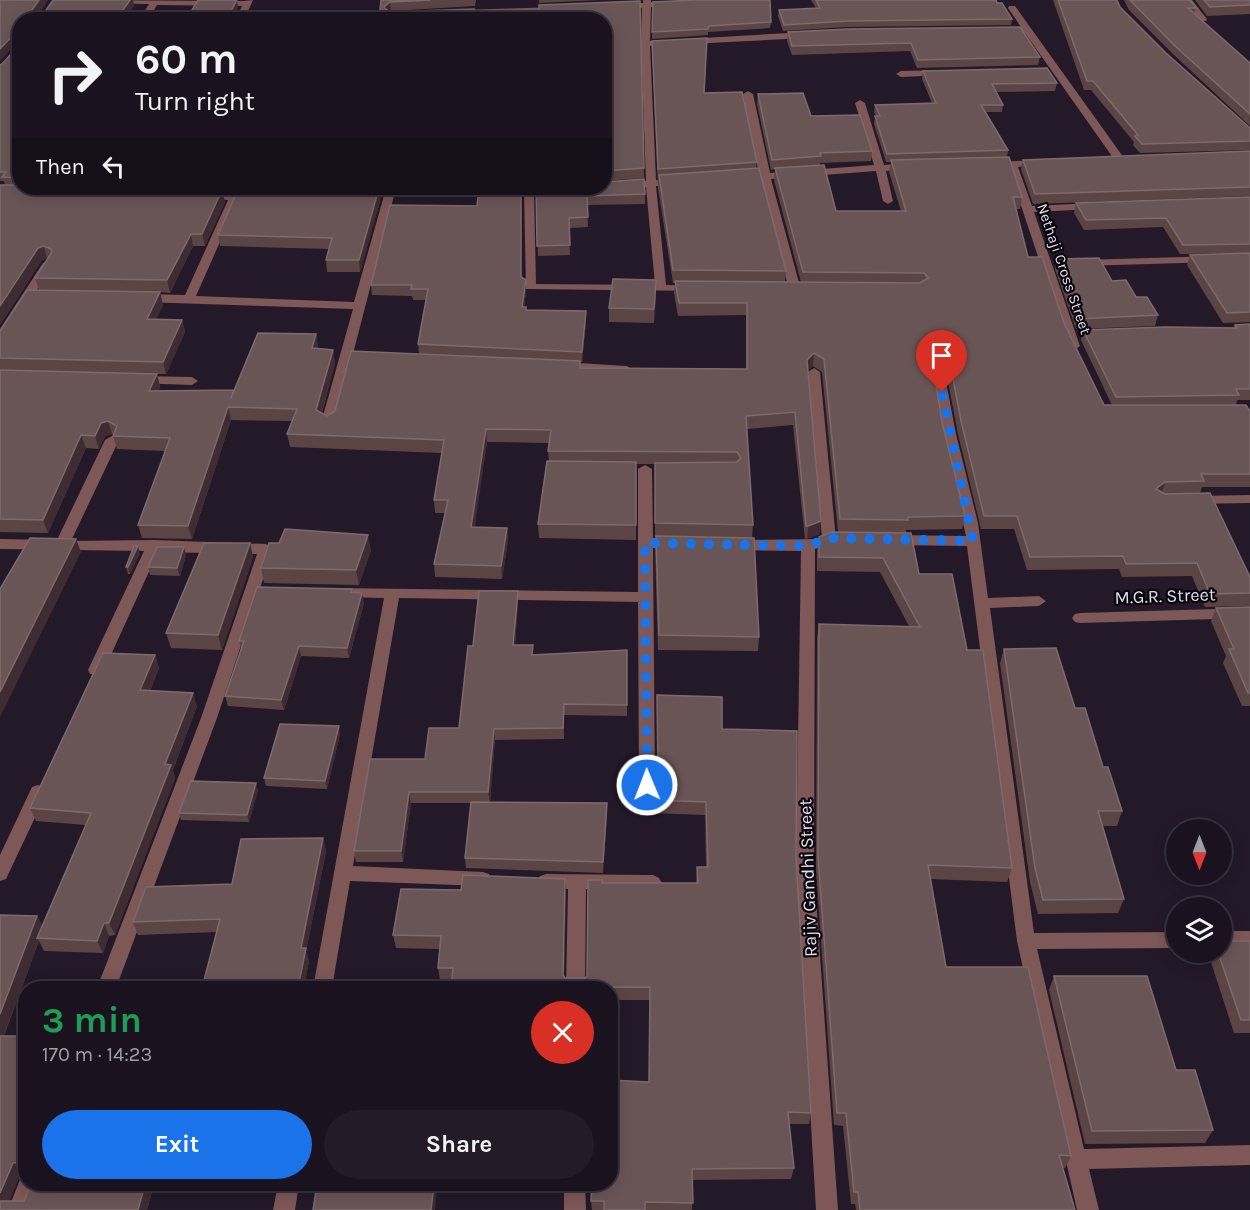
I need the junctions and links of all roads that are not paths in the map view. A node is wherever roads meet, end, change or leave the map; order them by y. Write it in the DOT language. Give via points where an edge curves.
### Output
graph roads {
  1 [pos="71,0"];
  2 [pos="1188,0"];
  3 [pos="155,1"];
  4 [pos="248,2"];
  5 [pos="647,3"];
  6 [pos="680,3"];
  7 [pos="613,7"];
  8 [pos="1012,8"];
  9 [pos="567,9"];
  10 [pos="550,12"];
  11 [pos="1203,19"];
  12 [pos="990,30"];
  13 [pos="1026,30"];
  14 [pos="814,34"];
  15 [pos="645,44"];
  16 [pos="1045,70"];
  17 [pos="1057,70"];
  18 [pos="949,73"];
  19 [pos="901,74"];
  20 [pos="748,94"];
  21 [pos="860,103"];
  22 [pos="1120,160"];
  23 [pos="1131,160"];
  24 [pos="1108,161"];
  25 [pos="1060,162"];
  26 [pos="1012,164"];
  27 [pos="976,165"];
  28 [pos="916,166"];
  29 [pos="880,167"];
  30 [pos="765,176"];
  31 [pos="731,178"];
  32 [pos="686,182"];
  33 [pos="651,184"];
  34 [pos="612,186"];
  35 [pos="191,195"];
  36 [pos="245,195"];
  37 [pos="389,195"];
  38 [pos="529,195"];
  39 [pos="235,197"];
  40 [pos="888,201"];
  41 [pos="1109,206"];
  42 [pos="1027,209"];
  43 [pos="1250,258"];
  44 [pos="48,263"];
  45 [pos="1058,263"];
  46 [pos="661,289"];
  47 [pos="706,289"];
  48 [pos="795,290"];
  49 [pos="131,298"];
  50 [pos="189,299"];
  51 [pos="359,306"];
  52 [pos="0,338"];
  53 [pos="1078,355"];
  54 [pos="546,365"];
  55 [pos="636,370"];
  56 [pos="814,372"];
  57 [pos="938,372"];
  58 [pos="124,380"];
  59 [pos="192,381"];
  60 [pos="328,423"];
  61 [pos="112,440"];
  62 [pos="645,469"];
  63 [pos="1250,499"];
  64 [pos="1183,501"];
  65 [pos="873,539"];
  66 [pos="973,541"];
  67 [pos="645,543"];
  68 [pos="0,544"];
  69 [pos="62,544"];
  70 [pos="691,544"];
  71 [pos="715,544"];
  72 [pos="154,545"];
  73 [pos="808,546"];
  74 [pos="322,592"];
  75 [pos="392,593"];
  76 [pos="644,597"];
  77 [pos="1039,602"];
  78 [pos="981,603"];
  79 [pos="1250,613"];
  80 [pos="1080,618"];
  81 [pos="90,683"];
  82 [pos="45,779"];
  83 [pos="647,785"];
  84 [pos="342,873"];
  85 [pos="0,874"];
  86 [pos="506,880"];
  87 [pos="530,881"];
  88 [pos="577,883"];
  89 [pos="653,883"];
  90 [pos="1232,939"];
  91 [pos="1250,939"];
  92 [pos="1166,940"];
  93 [pos="1026,941"];
  94 [pos="109,981"];
  95 [pos="323,981"];
  96 [pos="576,981"];
  97 [pos="1250,1155"];
  98 [pos="1076,1159"];
  99 [pos="26,1191"];
  100 [pos="288,1191"];
  101 [pos="575,1191"];
  102 [pos="19,1210"];
  103 [pos="284,1210"];
  104 [pos="575,1210"];
  105 [pos="827,1210"];
  106 [pos="1088,1210"];
  1 -- 3 [label="street"];
  2 -- 11 [label="street"];
  3 -- 4 [label="street"];
  5 -- 6 [label="street"];
  5 -- 7 [label="street"];
  5 -- 15 [label="street"];
  8 -- 13 [label="street"];
  9 -- 10 [label="street"];
  12 -- 13 [label="street"];
  13 -- 17 [label="street"];
  14 -- 15 [label="street"];
  15 -- 33 [label="street"];
  16 -- 17 [label="street"];
  17 -- 22 [label="street"];
  18 -- 19 [label="street"];
  20 -- 30 [label="street"];
  21 -- 29 [label="street"];
  22 -- 23 [label="street"];
  22 -- 24 [label="street"];
  25 -- 26 [label="street"];
  26 -- 27 [label="street"];
  26 -- 42 [label="street, Nethaji Cross Street"];
  28 -- 29 [label="street"];
  29 -- 30 [label="street"];
  29 -- 40 [label="street"];
  30 -- 31 [label="street"];
  30 -- 48 [label="street"];
  32 -- 33 [label="street"];
  33 -- 34 [label="street"];
  33 -- 46 [label="street"];
  35 -- 39 [label="street"];
  36 -- 39 [label="street"];
  37 -- 51 [label="street"];
  38 -- 46 [label="street" via="530,286"];
  39 -- 50 [label="street"];
  41 -- 42 [label="street"];
  42 -- 45 [label="street, Nethaji Cross Street"];
  43 -- 45 [label="street"];
  44 -- 52 [label="street" via="33,296"];
  45 -- 53 [label="street, Nethaji Cross Street"];
  46 -- 47 [label="street"];
  49 -- 50 [label="street"];
  50 -- 51 [label="street"];
  51 -- 60 [label="street" via="352,357"];
  54 -- 55 [label="street"];
  56 -- 73 [label="street" via="835,539"];
  57 -- 66 [label="street"];
  58 -- 59 [label="street"];
  61 -- 69 [label="street"];
  62 -- 67 [label="street"];
  63 -- 64 [label="street"];
  65 -- 66 [label="street"];
  66 -- 78 [label="street"];
  67 -- 70 [label="street"];
  67 -- 76 [label="street"];
  68 -- 69 [label="street" via="26,550"];
  69 -- 72 [label="street"];
  71 -- 73 [label="street"];
  72 -- 81 [label="street"];
  72 -- 94 [label="street" via="266,549 259,590"];
  73 -- 105 [label="street, Rajiv Gandhi Street" via="805,870"];
  74 -- 75 [label="street"];
  75 -- 76 [label="street"];
  75 -- 84 [label="street"];
  76 -- 83 [label="street"];
  77 -- 78 [label="street"];
  78 -- 93 [label="street"];
  79 -- 80 [label="street, M.G.R. Street"];
  82 -- 85 [label="street"];
  84 -- 86 [label="street"];
  84 -- 95 [label="street"];
  87 -- 88 [label="street"];
  88 -- 89 [label="street"];
  88 -- 96 [label="street"];
  90 -- 91 [label="street"];
  92 -- 93 [label="street"];
  93 -- 98 [label="street"];
  97 -- 98 [label="street"];
  98 -- 106 [label="street"];
  99 -- 102 [label="street"];
  100 -- 103 [label="street"];
  101 -- 104 [label="street"];
}
